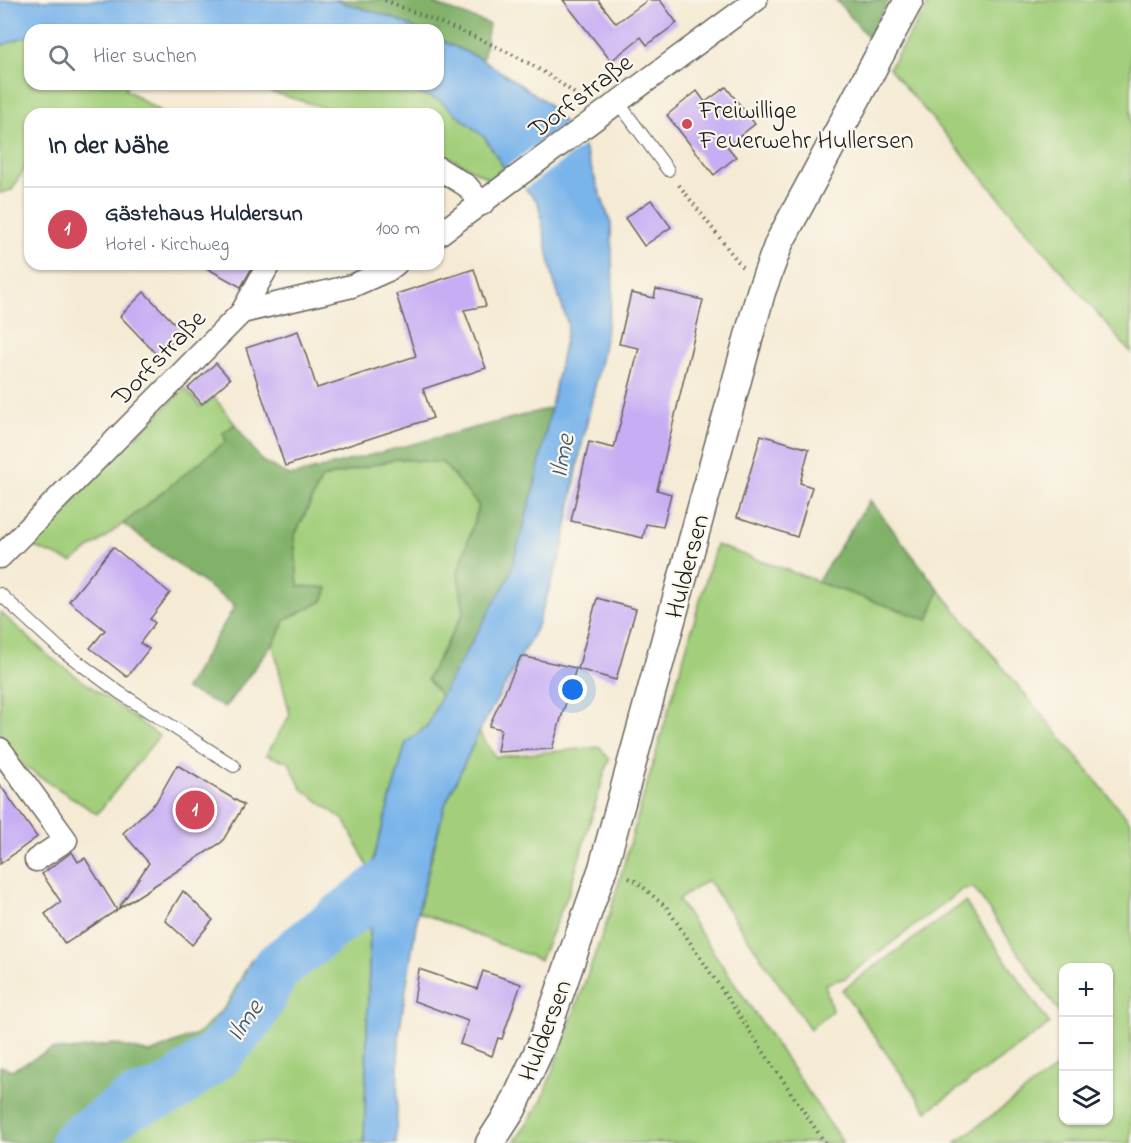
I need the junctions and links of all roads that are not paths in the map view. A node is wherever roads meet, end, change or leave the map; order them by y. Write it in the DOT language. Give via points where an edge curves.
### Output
graph roads {
  1 [pos="756,0"];
  2 [pos="909,0"];
  3 [pos="603,113"];
  4 [pos="668,170"];
  5 [pos="444,172"];
  6 [pos="490,198"];
  7 [pos="444,231"];
  8 [pos="266,270"];
  9 [pos="388,270"];
  10 [pos="242,312"];
  11 [pos="0,557"];
  12 [pos="0,594"];
  13 [pos="0,749"];
  14 [pos="234,766"];
  15 [pos="36,860"];
  16 [pos="490,1143"];
  1 -- 3 [label="street, Dorfstraße"];
  2 -- 16 [label="street, Huldersen" via="779,243 761,291 603,868 541,1046 512,1109"];
  3 -- 4 [label="lane"];
  3 -- 6 [label="street, Dorfstraße"];
  5 -- 6 [label="street"];
  6 -- 7 [label="street, Dorfstraße"];
  8 -- 10 [label="street"];
  9 -- 10 [label="street, Dorfstraße" via="352,286"];
  10 -- 11 [label="street, Dorfstraße"];
  12 -- 14 [label="lane" via="59,648 120,693"];
  13 -- 15 [label="street" via="66,840"];
}
